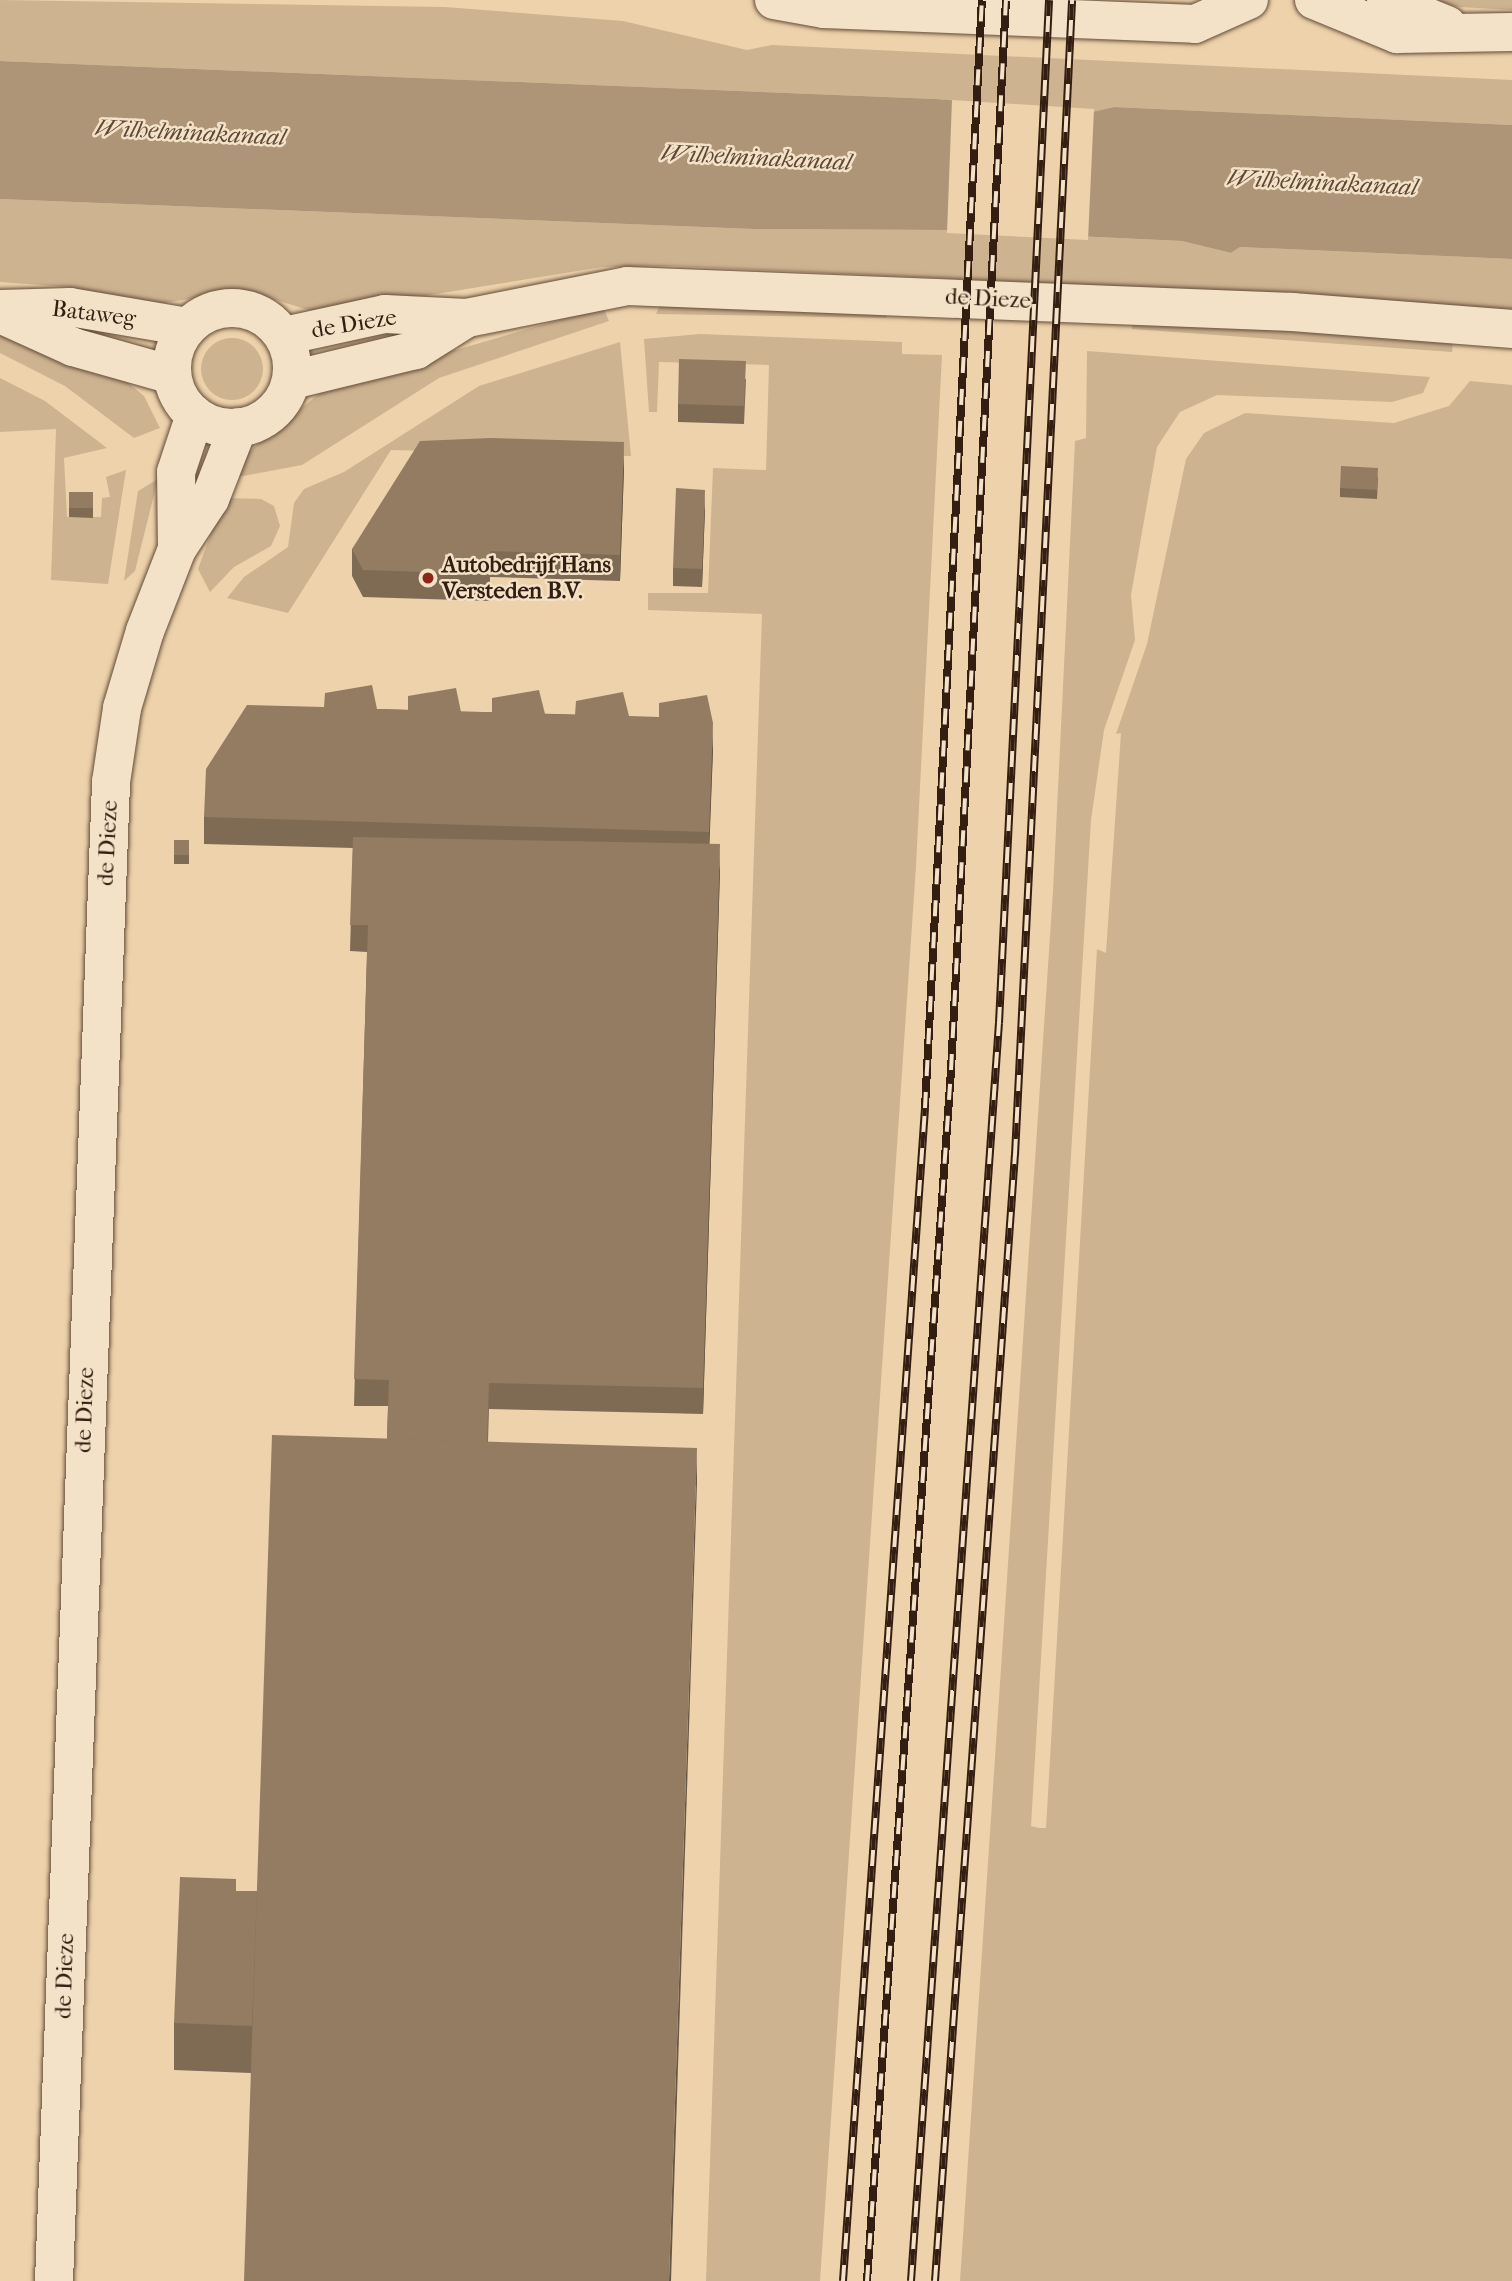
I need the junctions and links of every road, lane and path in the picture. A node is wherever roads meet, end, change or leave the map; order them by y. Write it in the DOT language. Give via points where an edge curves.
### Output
graph roads {
  1 [pos="774,0"];
  2 [pos="1168,0"];
  3 [pos="1249,0"];
  4 [pos="1314,0"];
  5 [pos="1386,0"];
  6 [pos="1120,22"];
  7 [pos="1493,34"];
  8 [pos="0,309"];
  9 [pos="0,314"];
  10 [pos="467,318"];
  11 [pos="187,327"];
  12 [pos="1512,329"];
  13 [pos="284,336"];
  14 [pos="173,375"];
  15 [pos="292,380"];
  16 [pos="194,415"];
  17 [pos="237,428"];
  18 [pos="177,548"];
  19 [pos="54,2281"];
  1 -- 6 [label="street" via="824,9"];
  2 -- 6 [label="street"];
  3 -- 6 [label="street" via="1195,24"];
  4 -- 7 [label="street" via="1397,34"];
  5 -- 7 [label="street"];
  8 -- 11 [label="street, Bataweg" via="70,307"];
  9 -- 14 [label="street, Bataweg" via="73,347"];
  10 -- 12 [label="street, de Dieze" via="627,286 737,287"];
  10 -- 13 [label="street, de Dieze" via="385,314"];
  10 -- 15 [label="street, de Dieze" via="416,350"];
  11 -- 13 [label="street" via="210,311 237,308 264,316"];
  11 -- 14 [label="street" via="176,345"];
  13 -- 15 [label="street"];
  14 -- 16 [label="street"];
  15 -- 17 [label="street" via="266,418"];
  16 -- 17 [label="street"];
  16 -- 18 [label="street, de Dieze" via="176,472"];
  17 -- 18 [label="street, de Dieze" via="211,499"];
  18 -- 19 [label="street, de Dieze" via="122,708 111,782"];
}
